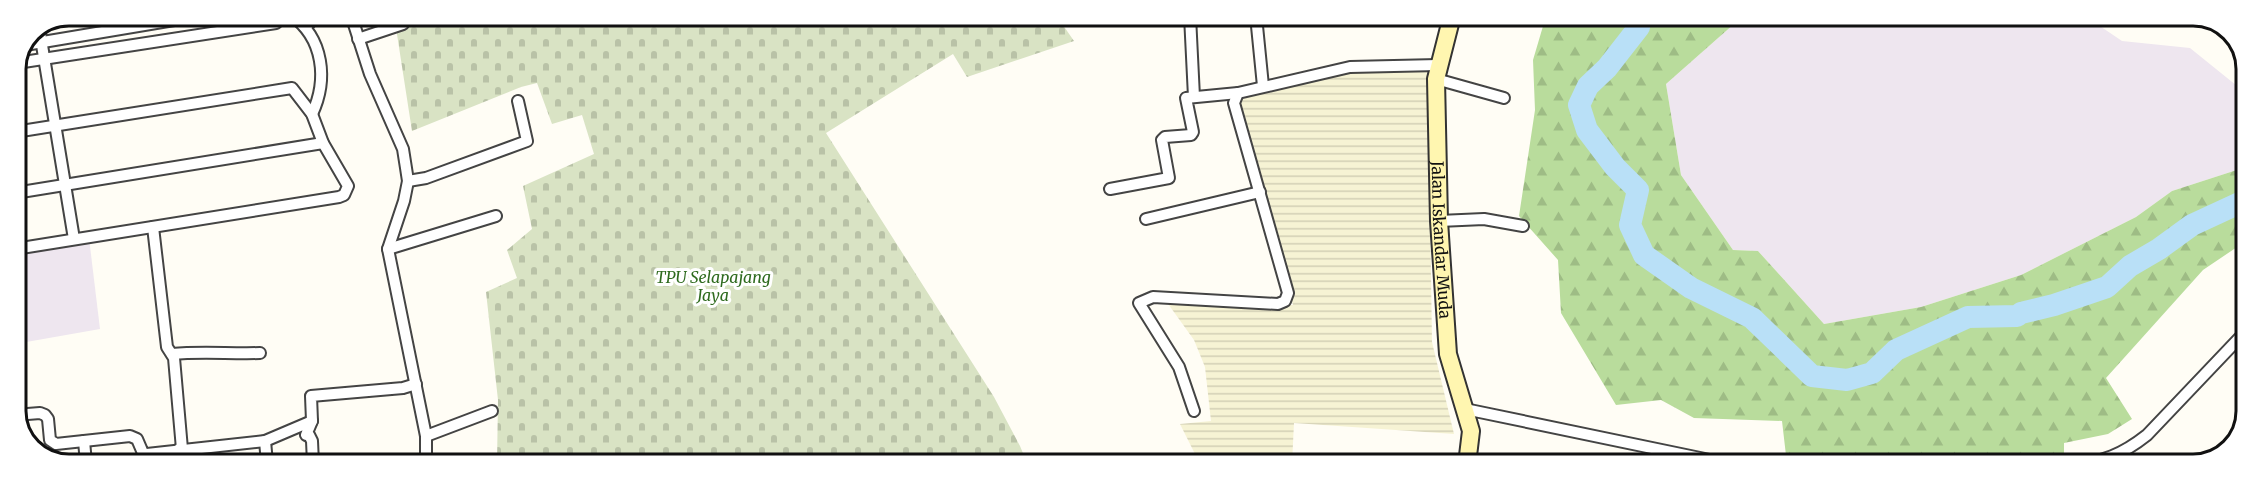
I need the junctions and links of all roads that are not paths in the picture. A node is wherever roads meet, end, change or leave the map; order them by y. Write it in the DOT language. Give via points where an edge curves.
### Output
graph roads {
  1 [pos="138,26"];
  2 [pos="257,26"];
  3 [pos="354,26"];
  4 [pos="397,26"];
  5 [pos="1191,26"];
  6 [pos="1257,26"];
  7 [pos="1449,26"];
  8 [pos="305,27"];
  9 [pos="40,36"];
  10 [pos="358,39"];
  11 [pos="41,42"];
  12 [pos="34,43"];
  13 [pos="44,59"];
  14 [pos="26,62"];
  15 [pos="1437,72"];
  16 [pos="1263,86"];
  17 [pos="1238,93"];
  18 [pos="1194,97"];
  19 [pos="1504,98"];
  20 [pos="518,101"];
  21 [pos="312,114"];
  22 [pos="54,126"];
  23 [pos="26,130"];
  24 [pos="323,143"];
  25 [pos="408,181"];
  26 [pos="64,185"];
  27 [pos="1110,189"];
  28 [pos="26,191"];
  29 [pos="1260,192"];
  30 [pos="496,216"];
  31 [pos="1146,219"];
  32 [pos="1439,221"];
  33 [pos="1523,226"];
  34 [pos="153,227"];
  35 [pos="74,239"];
  36 [pos="26,247"];
  37 [pos="388,249"];
  38 [pos="2236,342"];
  39 [pos="260,353"];
  40 [pos="172,354"];
  41 [pos="416,384"];
  42 [pos="1465,409"];
  43 [pos="492,411"];
  44 [pos="1194,411"];
  45 [pos="26,414"];
  46 [pos="312,421"];
  47 [pos="426,436"];
  48 [pos="84,441"];
  49 [pos="265,441"];
  50 [pos="181,449"];
  51 [pos="85,453"];
  52 [pos="181,453"];
  53 [pos="266,453"];
  54 [pos="313,453"];
  55 [pos="426,453"];
  56 [pos="1468,453"];
  57 [pos="1676,453"];
  58 [pos="2123,453"];
  1 -- 11 [label="street"];
  2 -- 13 [label="street"];
  3 -- 10 [label="street"];
  4 -- 10 [label="street"];
  5 -- 18 [label="street"];
  6 -- 16 [label="street"];
  7 -- 15 [label="street, Jalan Iskandar Muda"];
  8 -- 21 [label="street" via="315,44 321,77 321,90"];
  9 -- 11 [label="street"];
  10 -- 25 [label="street" via="403,149"];
  11 -- 12 [label="street"];
  11 -- 13 [label="street"];
  13 -- 14 [label="street"];
  13 -- 22 [label="street"];
  15 -- 16 [label="street" via="1350,67"];
  15 -- 19 [label="street"];
  15 -- 32 [label="street, Jalan Iskandar Muda"];
  16 -- 17 [label="street"];
  17 -- 18 [label="street"];
  17 -- 29 [label="street" via="1234,103"];
  18 -- 27 [label="street" via="1185,100 1191,135 1162,140 1169,178"];
  20 -- 25 [label="street" via="527,141"];
  21 -- 22 [label="street" via="296,91 288,88"];
  21 -- 24 [label="street"];
  22 -- 23 [label="street"];
  22 -- 26 [label="street"];
  24 -- 26 [label="street"];
  24 -- 34 [label="street" via="348,186 344,195"];
  25 -- 37 [label="street"];
  26 -- 28 [label="street"];
  26 -- 35 [label="street"];
  29 -- 31 [label="street"];
  29 -- 44 [label="street" via="1288,293 1285,301 1278,304 1153,297 1139,303 1179,367"];
  30 -- 37 [label="street"];
  32 -- 33 [label="street" via="1484,219"];
  32 -- 42 [label="street, Jalan Iskandar Muda" via="1449,354"];
  34 -- 35 [label="street"];
  34 -- 40 [label="street" via="167,347"];
  35 -- 36 [label="street"];
  37 -- 41 [label="street"];
  38 -- 58 [label="street" via="2147,435"];
  39 -- 40 [label="street"];
  40 -- 50 [label="street"];
  41 -- 46 [label="street" via="311,396"];
  41 -- 47 [label="street"];
  42 -- 56 [label="street, Jalan Iskandar Muda" via="1471,431"];
  42 -- 57 [label="street"];
  43 -- 47 [label="street"];
  45 -- 48 [label="street" via="45,415 50,440 56,444"];
  46 -- 49 [label="street"];
  46 -- 54 [label="street" via="306,435 312,441"];
  47 -- 55 [label="street"];
  48 -- 50 [label="street" via="130,436 137,439 145,453"];
  48 -- 51 [label="street"];
  49 -- 50 [label="street"];
  49 -- 53 [label="street"];
  50 -- 52 [label="street"];
}
